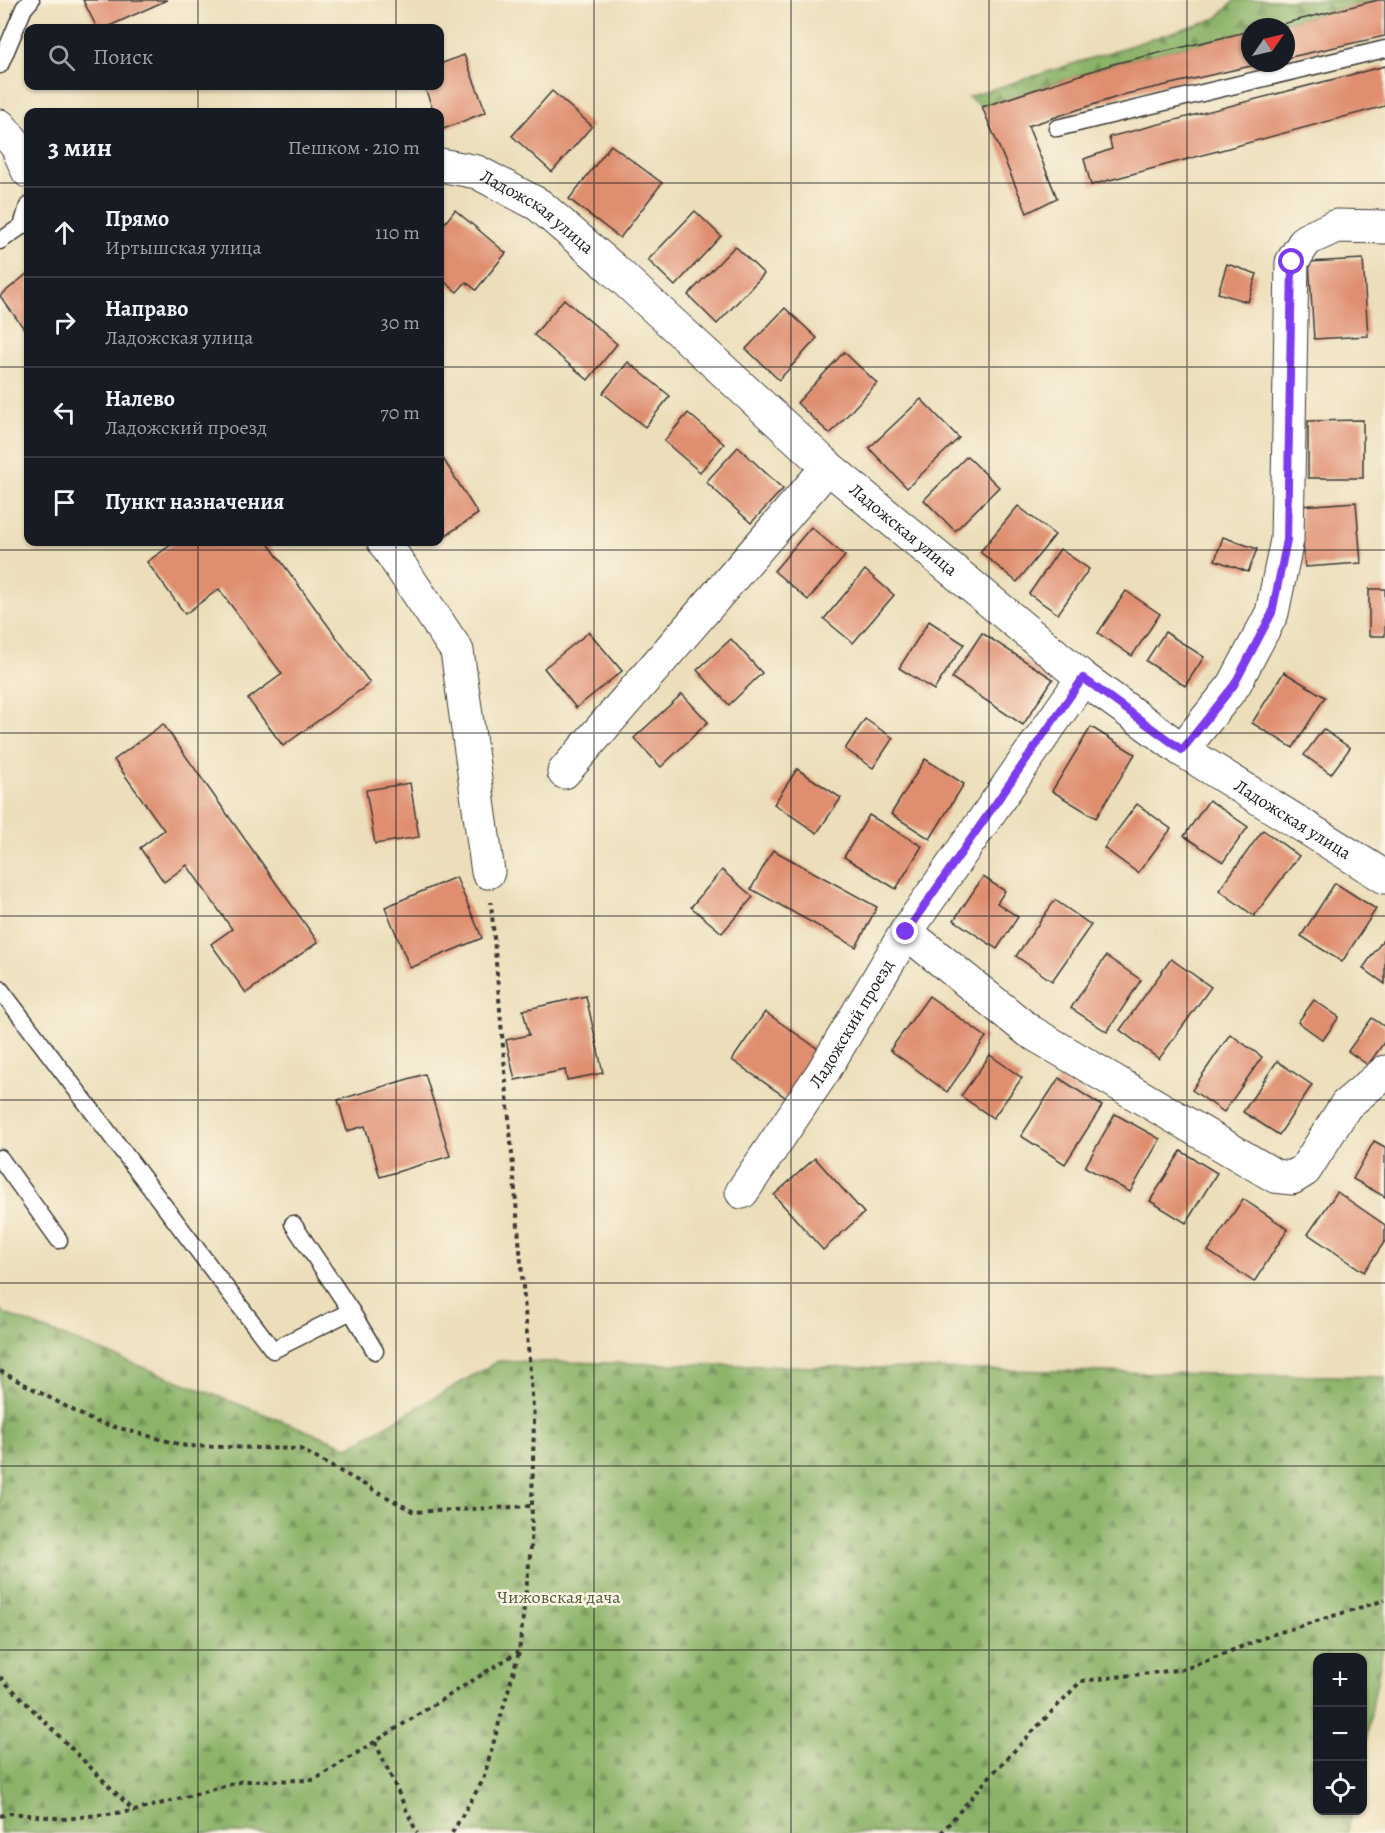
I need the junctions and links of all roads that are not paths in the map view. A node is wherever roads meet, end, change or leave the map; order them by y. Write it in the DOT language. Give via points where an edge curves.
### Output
graph roads {
  1 [pos="32,0"];
  2 [pos="1385,49"];
  3 [pos="0,65"];
  4 [pos="1057,128"];
  5 [pos="444,166"];
  6 [pos="24,219"];
  7 [pos="1385,227"];
  8 [pos="0,241"];
  9 [pos="828,467"];
  10 [pos="387,546"];
  11 [pos="1083,678"];
  12 [pos="1182,750"];
  13 [pos="564,772"];
  14 [pos="488,872"];
  15 [pos="1385,877"];
  16 [pos="906,932"];
  17 [pos="0,990"];
  18 [pos="1385,1072"];
  19 [pos="0,1158"];
  20 [pos="742,1192"];
  21 [pos="292,1224"];
  22 [pos="59,1240"];
  23 [pos="351,1311"];
  24 [pos="375,1351"];
  1 -- 3 [label="lane" via="24,8"];
  2 -- 4 [label="lane"];
  5 -- 9 [label="street, Ладожская улица" via="477,172 539,205"];
  6 -- 8 [label="lane" via="22,226"];
  7 -- 12 [label="street" via="1336,226 1306,240 1292,262 1287,540 1272,613 1234,685"];
  9 -- 11 [label="street, Ладожская улица"];
  9 -- 13 [label="street"];
  10 -- 14 [label="street" via="457,651"];
  11 -- 12 [label="street, Ладожская улица"];
  11 -- 16 [label="street, Ладожский проезд"];
  12 -- 15 [label="street, Ладожская улица"];
  16 -- 18 [label="street" via="1029,1032 1275,1176 1292,1178 1305,1170 1346,1105"];
  16 -- 20 [label="street, Ладожский проезд" via="823,1072"];
  17 -- 23 [label="lane" via="273,1350"];
  19 -- 22 [label="lane"];
  21 -- 23 [label="lane"];
  23 -- 24 [label="lane"];
}
